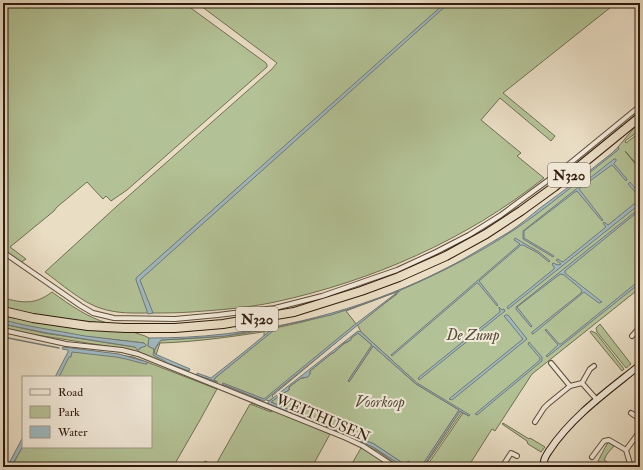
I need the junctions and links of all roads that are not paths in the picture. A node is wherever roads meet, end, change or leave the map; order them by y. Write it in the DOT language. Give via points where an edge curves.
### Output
graph roads {
  1 [pos="640,106"];
  2 [pos="640,116"];
  3 [pos="3,252"];
  4 [pos="3,311"];
  5 [pos="640,328"];
  6 [pos="3,330"];
  7 [pos="632,336"];
  8 [pos="550,363"];
  9 [pos="640,365"];
  10 [pos="594,366"];
  11 [pos="582,383"];
  12 [pos="570,386"];
  13 [pos="597,400"];
  14 [pos="631,413"];
  15 [pos="640,419"];
  16 [pos="535,422"];
  17 [pos="639,434"];
  18 [pos="626,450"];
  19 [pos="517,456"];
  20 [pos="592,457"];
  21 [pos="543,466"];
  22 [pos="395,467"];
  23 [pos="502,467"];
  24 [pos="631,467"];
  1 -- 3 [label="street" via="558,173 501,215 468,235 397,270 322,296 275,308 175,319 114,318 94,313 81,306"];
  2 -- 4 [label="highway, N320" via="554,187 495,229 446,256 399,277 294,312 223,324 176,328 125,328 88,326"];
  5 -- 7 [label="street"];
  6 -- 22 [label="street, WEITHUSEN" via="66,344 138,354 346,438"];
  8 -- 12 [label="street"];
  9 -- 13 [label="street"];
  10 -- 11 [label="street"];
  11 -- 12 [label="street"];
  11 -- 13 [label="street"];
  12 -- 16 [label="street" via="544,408"];
  13 -- 21 [label="street" via="568,426 544,460"];
  14 -- 15 [label="street"];
  17 -- 18 [label="street"];
  18 -- 20 [label="street" via="609,440 604,441"];
  18 -- 24 [label="street"];
  19 -- 23 [label="street" via="511,453"];
}
